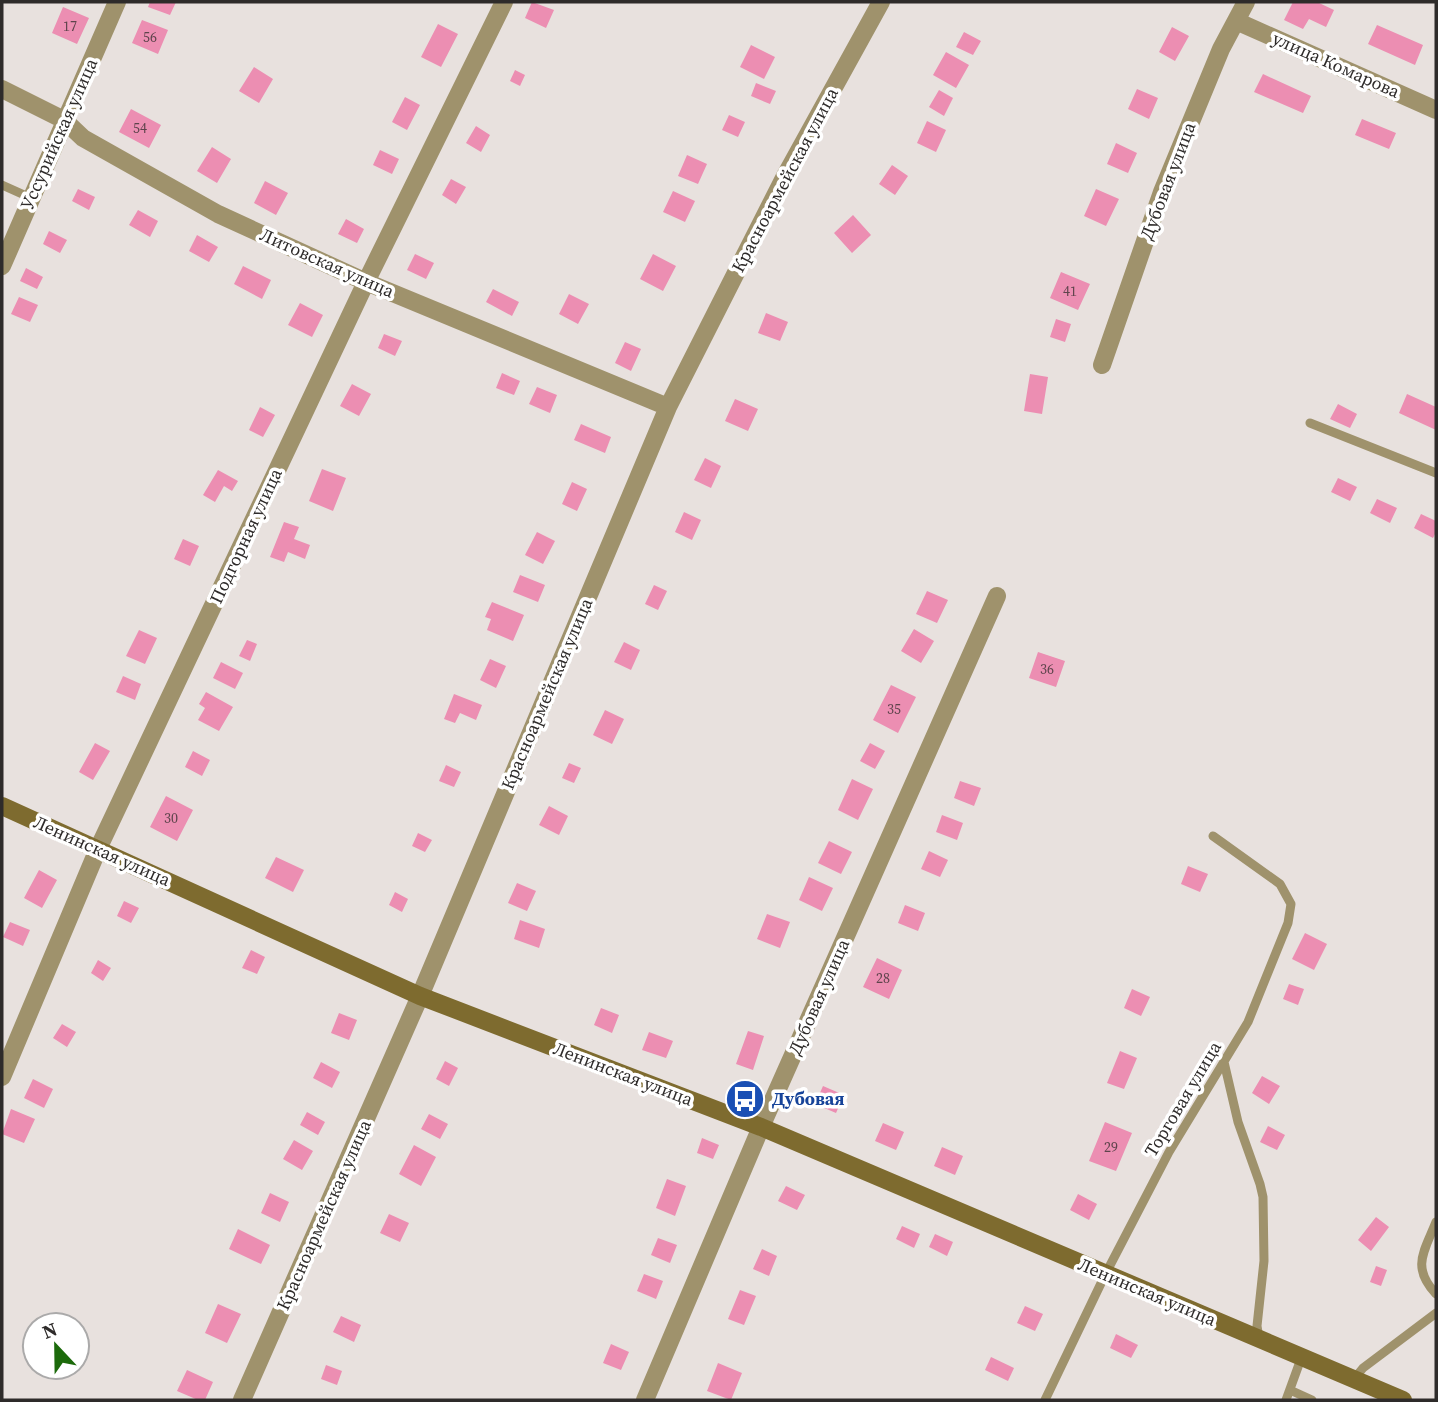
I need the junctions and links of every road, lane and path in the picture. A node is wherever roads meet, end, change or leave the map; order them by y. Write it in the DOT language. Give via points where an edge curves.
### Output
graph roads {
  1 [pos="117,2"];
  2 [pos="504,2"];
  3 [pos="881,2"];
  4 [pos="1246,2"];
  5 [pos="1236,21"];
  6 [pos="2,89"];
  7 [pos="1436,110"];
  8 [pos="64,120"];
  9 [pos="2,185"];
  10 [pos="31,198"];
  11 [pos="2,266"];
  12 [pos="366,282"];
  13 [pos="1102,365"];
  14 [pos="668,407"];
  15 [pos="1310,423"];
  16 [pos="1436,473"];
  17 [pos="997,596"];
  18 [pos="2,806"];
  19 [pos="1213,836"];
  20 [pos="98,849"];
  21 [pos="420,996"];
  22 [pos="1224,1062"];
  23 [pos="2,1077"];
  24 [pos="761,1128"];
  25 [pos="1436,1223"];
  26 [pos="1105,1275"];
  27 [pos="1436,1294"];
  28 [pos="1436,1313"];
  29 [pos="1259,1339"];
  30 [pos="1302,1356"];
  31 [pos="1354,1379"];
  32 [pos="1288,1395"];
  33 [pos="242,1400"];
  34 [pos="645,1400"];
  35 [pos="1045,1400"];
  36 [pos="1312,1400"];
  37 [pos="1403,1400"];
  1 -- 8 [label="street, Уссурийская улица"];
  2 -- 12 [label="street, Подгорная улица"];
  3 -- 14 [label="street, Красноармейская улица" via="785,176"];
  4 -- 5 [label="street, Дубовая улица"];
  5 -- 7 [label="street, улица Комарова"];
  5 -- 13 [label="street, Дубовая улица" via="1162,192"];
  6 -- 8 [label="street, Литовская улица"];
  8 -- 10 [label="street, Уссурийская улица"];
  8 -- 12 [label="street, Литовская улица" via="83,138 218,214"];
  9 -- 10 [label="lane"];
  10 -- 11 [label="street, Уссурийская улица"];
  12 -- 14 [label="street, Литовская улица"];
  12 -- 20 [label="street, Подгорная улица"];
  14 -- 21 [label="street, Красноармейская улица"];
  15 -- 16 [label="lane"];
  17 -- 24 [label="street, Дубовая улица"];
  18 -- 20 [label="main road, Ленинская улица"];
  19 -- 22 [label="lane, Торговая улица" via="1280,884 1291,904 1288,923 1248,1021"];
  20 -- 21 [label="main road, Ленинская улица"];
  20 -- 23 [label="street, Подгорная улица"];
  21 -- 24 [label="main road, Ленинская улица"];
  21 -- 33 [label="street, Красноармейская улица"];
  22 -- 26 [label="lane, Торговая улица" via="1169,1152"];
  22 -- 29 [label="lane" via="1263,1197"];
  24 -- 26 [label="main road, Ленинская улица"];
  24 -- 34 [label="street, Дубовая улица"];
  25 -- 27 [label="lane" via="1420,1261 1422,1275"];
  26 -- 29 [label="main road, Ленинская улица"];
  26 -- 35 [label="lane, Торговая улица"];
  28 -- 31 [label="lane"];
  29 -- 30 [label="main road, Ленинская улица"];
  30 -- 31 [label="main road, Ленинская улица"];
  30 -- 32 [label="lane"];
  31 -- 37 [label="main road, Ленинская улица"];
  32 -- 36 [label="lane"];
}
